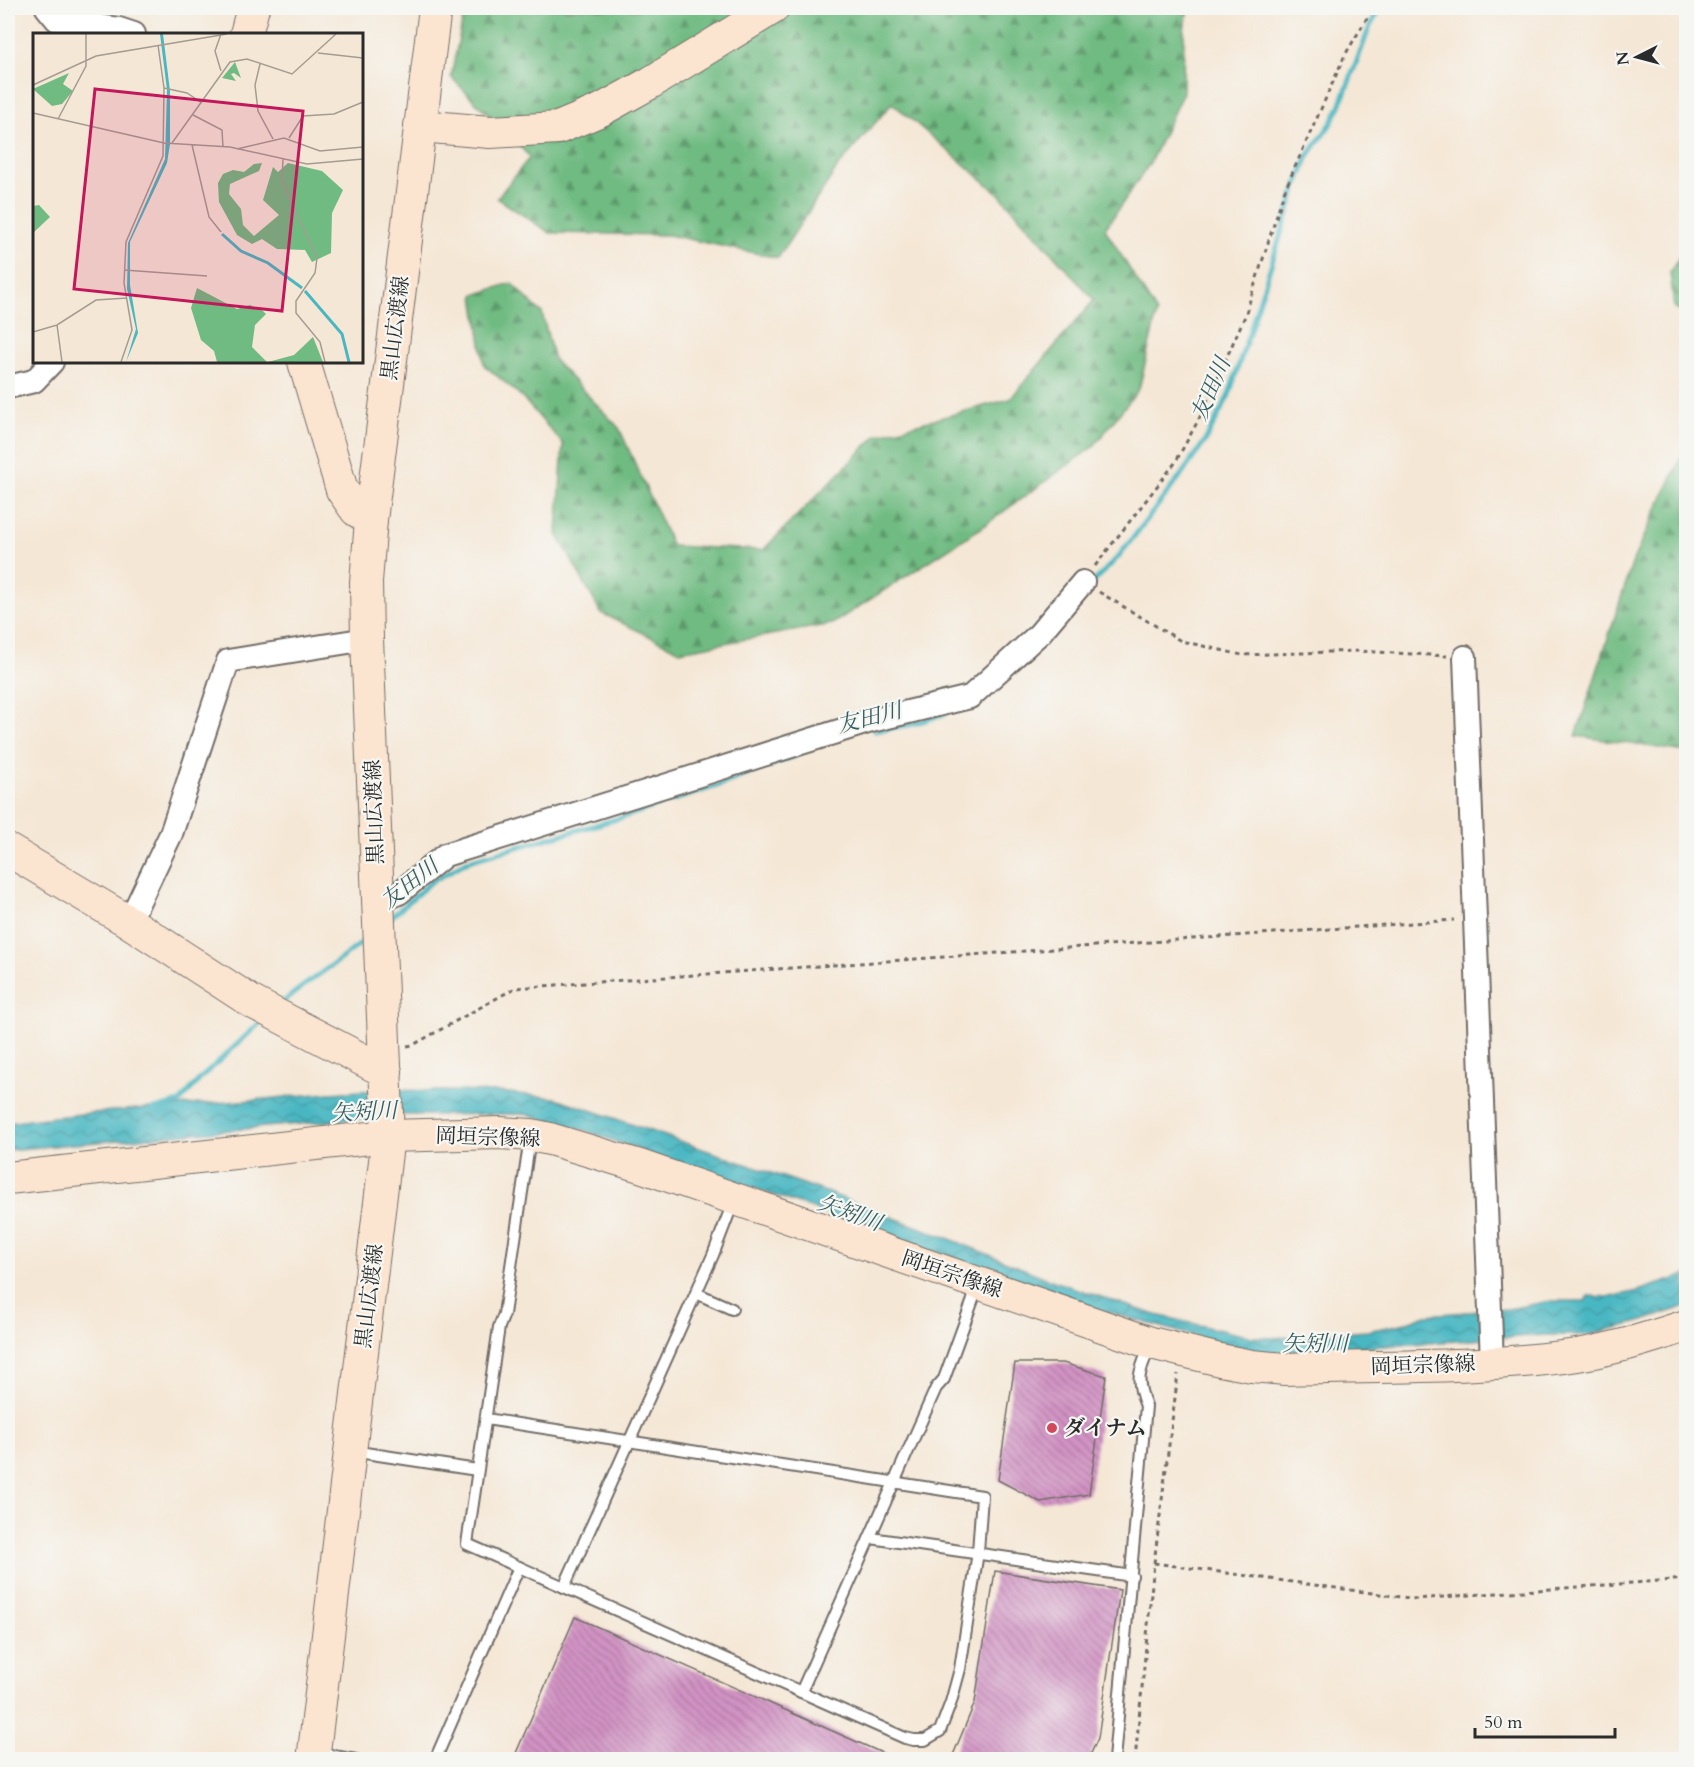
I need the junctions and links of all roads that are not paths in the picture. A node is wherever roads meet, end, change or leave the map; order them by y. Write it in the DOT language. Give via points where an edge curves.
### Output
graph roads {
  1 [pos="47,8"];
  2 [pos="253,8"];
  3 [pos="435,8"];
  4 [pos="773,8"];
  5 [pos="131,33"];
  6 [pos="246,33"];
  7 [pos="420,126"];
  8 [pos="51,363"];
  9 [pos="304,363"];
  10 [pos="8,387"];
  11 [pos="371,520"];
  12 [pos="1083,582"];
  13 [pos="367,639"];
  14 [pos="1465,657"];
  15 [pos="11,859"];
  16 [pos="378,902"];
  17 [pos="129,922"];
  18 [pos="385,1060"];
  19 [pos="531,1135"];
  20 [pos="388,1136"];
  21 [pos="8,1178"];
  22 [pos="734,1200"];
  23 [pos="980,1283"];
  24 [pos="696,1293"];
  25 [pos="732,1309"];
  26 [pos="1686,1326"];
  27 [pos="1166,1347"];
  28 [pos="1491,1362"];
  29 [pos="486,1419"];
  30 [pos="629,1442"];
  31 [pos="351,1450"];
  32 [pos="477,1470"];
  33 [pos="894,1484"];
  34 [pos="871,1538"];
  35 [pos="978,1552"];
  36 [pos="519,1567"];
  37 [pos="1131,1576"];
  38 [pos="564,1587"];
  39 [pos="801,1692"];
  40 [pos="314,1756"];
  41 [pos="356,1760"];
  42 [pos="435,1760"];
  43 [pos="1114,1760"];
  1 -- 5 [label="street" via="57,20"];
  2 -- 6 [label="main road"];
  3 -- 7 [label="main road, 黒山広渡線"];
  4 -- 7 [label="main road" via="650,83 558,128 490,132"];
  7 -- 11 [label="main road, 黒山広渡線"];
  8 -- 10 [label="street" via="34,381"];
  9 -- 11 [label="main road" via="342,490 356,510"];
  11 -- 13 [label="main road, 黒山広渡線"];
  12 -- 16 [label="street" via="1039,633 970,697 871,721 445,855 399,893"];
  13 -- 16 [label="main road, 黒山広渡線"];
  13 -- 17 [label="street" via="228,661 171,834"];
  14 -- 28 [label="street"];
  15 -- 17 [label="main road"];
  16 -- 18 [label="main road, 黒山広渡線"];
  17 -- 18 [label="main road" via="265,1009"];
  18 -- 20 [label="main road, 黒山広渡線"];
  19 -- 20 [label="main road, 岡垣宗像線"];
  19 -- 22 [label="main road, 岡垣宗像線" via="640,1166"];
  19 -- 29 [label="lane"];
  20 -- 21 [label="main road, 岡垣宗像線"];
  20 -- 31 [label="main road, 黒山広渡線"];
  22 -- 23 [label="main road, 岡垣宗像線"];
  22 -- 24 [label="lane"];
  23 -- 27 [label="main road, 岡垣宗像線"];
  23 -- 33 [label="lane" via="944,1379 936,1388"];
  24 -- 25 [label="lane"];
  24 -- 30 [label="lane"];
  26 -- 28 [label="main road, 岡垣宗像線" via="1600,1351"];
  27 -- 28 [label="main road, 岡垣宗像線" via="1252,1366 1285,1369"];
  27 -- 37 [label="lane" via="1139,1372 1140,1392 1146,1406"];
  29 -- 30 [label="lane"];
  29 -- 32 [label="lane"];
  30 -- 33 [label="lane"];
  30 -- 38 [label="lane"];
  31 -- 32 [label="lane"];
  31 -- 40 [label="main road, 黒山広渡線"];
  32 -- 36 [label="lane" via="467,1544"];
  33 -- 34 [label="lane"];
  33 -- 35 [label="lane" via="982,1496"];
  34 -- 35 [label="lane"];
  34 -- 39 [label="lane"];
  35 -- 37 [label="lane"];
  35 -- 39 [label="lane" via="960,1668 940,1731 925,1740 914,1740"];
  36 -- 38 [label="lane"];
  36 -- 42 [label="lane"];
  37 -- 43 [label="lane"];
  38 -- 39 [label="lane"];
  40 -- 41 [label="lane"];
}
